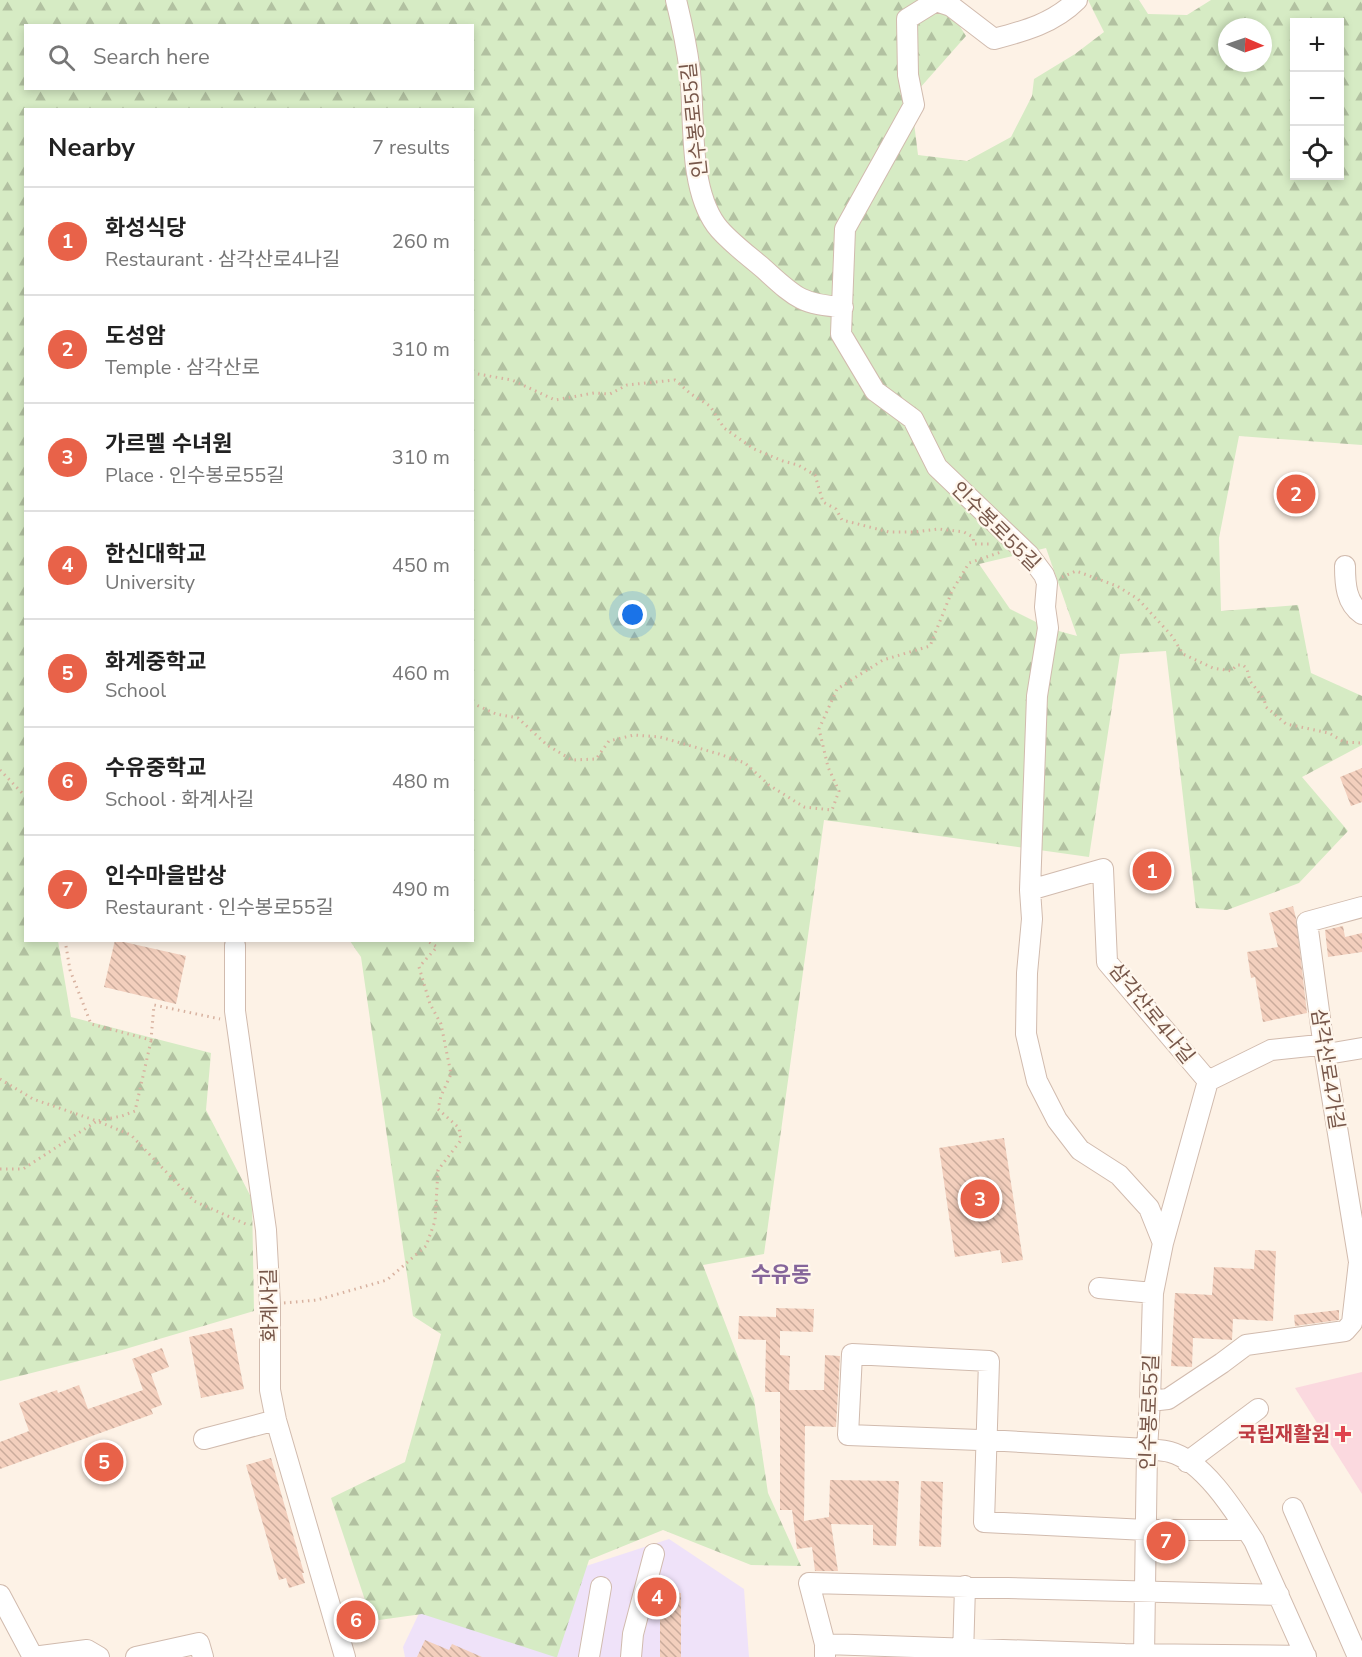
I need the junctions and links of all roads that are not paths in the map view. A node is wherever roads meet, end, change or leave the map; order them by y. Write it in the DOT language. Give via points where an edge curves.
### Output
graph roads {
  1 [pos="676,0"];
  2 [pos="1077,0"];
  3 [pos="843,307"];
  4 [pos="1345,566"];
  5 [pos="1362,614"];
  6 [pos="1030,890"];
  7 [pos="1362,907"];
  8 [pos="235,945"];
  9 [pos="1324,1048"];
  10 [pos="1362,1048"];
  11 [pos="1208,1081"];
  12 [pos="1163,1243"];
  13 [pos="1360,1271"];
  14 [pos="1099,1288"];
  15 [pos="1153,1293"];
  16 [pos="1150,1401"];
  17 [pos="1258,1409"];
  18 [pos="276,1420"];
  19 [pos="204,1439"];
  20 [pos="986,1440"];
  21 [pos="1147,1449"];
  22 [pos="1187,1462"];
  23 [pos="1293,1508"];
  24 [pos="1146,1530"];
  25 [pos="1247,1530"];
  26 [pos="654,1554"];
  27 [pos="965,1586"];
  28 [pos="601,1587"];
  29 [pos="1146,1591"];
  30 [pos="0,1595"];
  31 [pos="1279,1595"];
  32 [pos="825,1650"];
  33 [pos="963,1652"];
  34 [pos="1358,1652"];
  35 [pos="1144,1656"];
  36 [pos="1306,1656"];
  37 [pos="99,1657"];
  38 [pos="136,1657"];
  39 [pos="203,1657"];
  40 [pos="345,1657"];
  41 [pos="589,1657"];
  42 [pos="631,1657"];
  1 -- 3 [label="street, 인수봉로55길" via="690,72 698,180 708,211 717,226 805,302"];
  2 -- 3 [label="street, 인수봉로55길" via="1064,13 1028,30 993,39 951,6 936,1 908,19 908,75 914,105 845,229"];
  3 -- 6 [label="street, 인수봉로55길" via="841,334 876,391 913,419 938,467 1029,555 1047,583 1048,628 1037,696"];
  4 -- 5 [label="street" via="1345,589"];
  6 -- 11 [label="street, 삼각산로4나길" via="1103,869 1107,962"];
  6 -- 12 [label="street, 인수봉로55길" via="1026,1034 1037,1081 1057,1120 1080,1150 1119,1175 1149,1208"];
  7 -- 9 [label="street, 삼각산로4가길" via="1307,922"];
  8 -- 18 [label="street, 화계사길" via="236,1022 266,1230 270,1390"];
  9 -- 10 [label="street, 삼각산로4나길" via="1333,1053"];
  9 -- 11 [label="street, 삼각산로4나길" via="1319,1045 1271,1050"];
  9 -- 13 [label="street, 삼각산로4가길"];
  11 -- 12 [label="street, 삼각산로4나길"];
  12 -- 15 [label="street, 인수봉로55길"];
  13 -- 16 [label="street, 삼각산로4가길" via="1352,1323 1345,1331 1246,1345 1168,1399"];
  14 -- 15 [label="street"];
  15 -- 16 [label="street, 인수봉로55길"];
  16 -- 21 [label="street, 인수봉로55길"];
  17 -- 22 [label="street"];
  18 -- 19 [label="street"];
  18 -- 40 [label="street, 화계사길"];
  20 -- 20 [label="street" via="848,1435 852,1354 989,1361"];
  20 -- 21 [label="street"];
  20 -- 24 [label="street" via="984,1522"];
  21 -- 22 [label="street" via="1172,1452"];
  21 -- 24 [label="street, 인수봉로55길"];
  22 -- 25 [label="street" via="1225,1496"];
  23 -- 34 [label="street"];
  24 -- 25 [label="street"];
  24 -- 29 [label="street, 인수봉로55길"];
  25 -- 31 [label="street"];
  26 -- 42 [label="street" via="633,1634"];
  27 -- 29 [label="street"];
  27 -- 32 [label="street" via="809,1583"];
  27 -- 33 [label="street"];
  28 -- 41 [label="street"];
  29 -- 31 [label="street"];
  29 -- 35 [label="street, 인수봉로55길"];
  30 -- 37 [label="street" via="33,1657 87,1650"];
  31 -- 36 [label="street"];
  32 -- 33 [label="street"];
  33 -- 35 [label="street"];
  35 -- 36 [label="street"];
  38 -- 39 [label="street" via="199,1643"];
}
